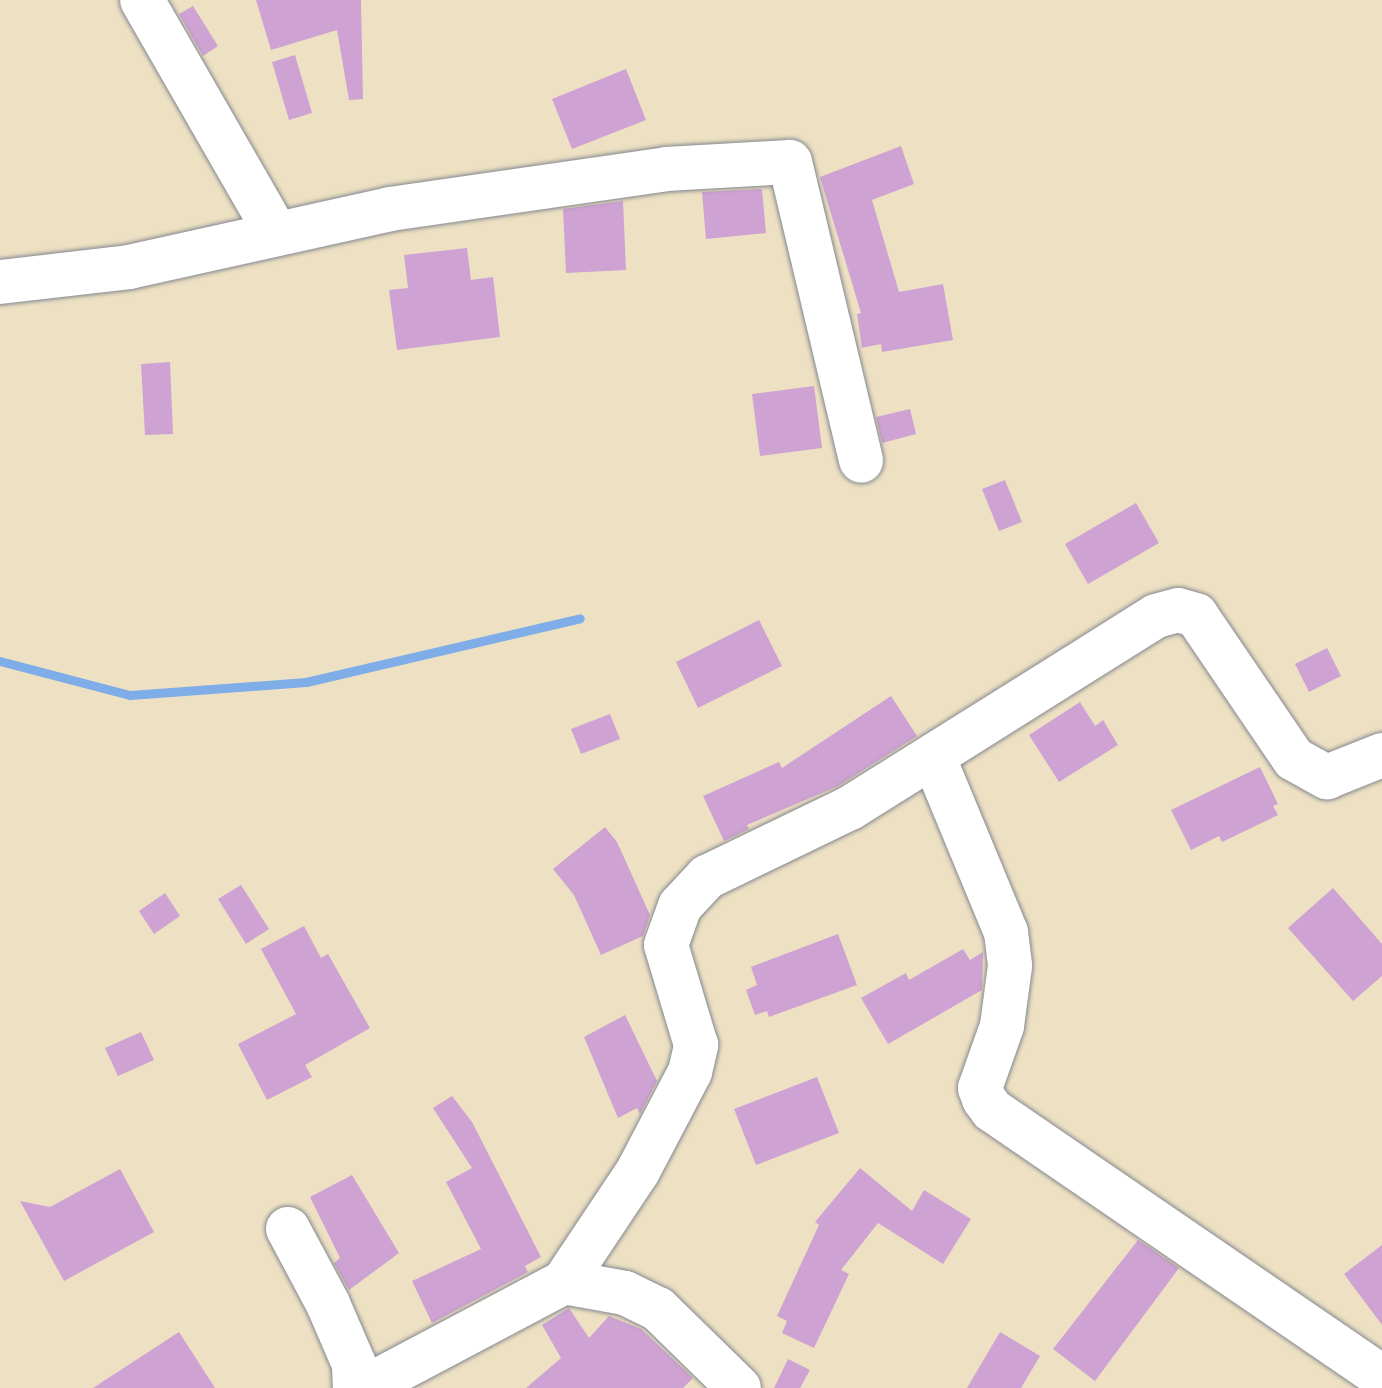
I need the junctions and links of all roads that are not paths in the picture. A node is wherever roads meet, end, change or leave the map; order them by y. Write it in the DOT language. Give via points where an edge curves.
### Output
graph roads {
  1 [pos="142,0"];
  2 [pos="275,231"];
  3 [pos="0,282"];
  4 [pos="861,461"];
  5 [pos="1382,755"];
  6 [pos="933,756"];
  7 [pos="288,1229"];
  8 [pos="564,1282"];
  9 [pos="1366,1375"];
  10 [pos="355,1388"];
  11 [pos="364,1388"];
  12 [pos="739,1388"];
  1 -- 2 [label="street"];
  2 -- 3 [label="street" via="129,267"];
  2 -- 4 [label="street" via="666,169 790,162"];
  5 -- 6 [label="street" via="1327,777 1305,767 1294,759 1196,615 1178,610 1156,616"];
  6 -- 8 [label="street" via="850,808 707,877 680,906 666,945 696,1045 690,1072 638,1171"];
  6 -- 9 [label="street" via="1006,932 1010,966 1002,1026 980,1088 984,1099 992,1110"];
  7 -- 10 [label="street" via="354,1364"];
  8 -- 11 [label="street"];
  8 -- 12 [label="street" via="625,1293 658,1309"];
}
